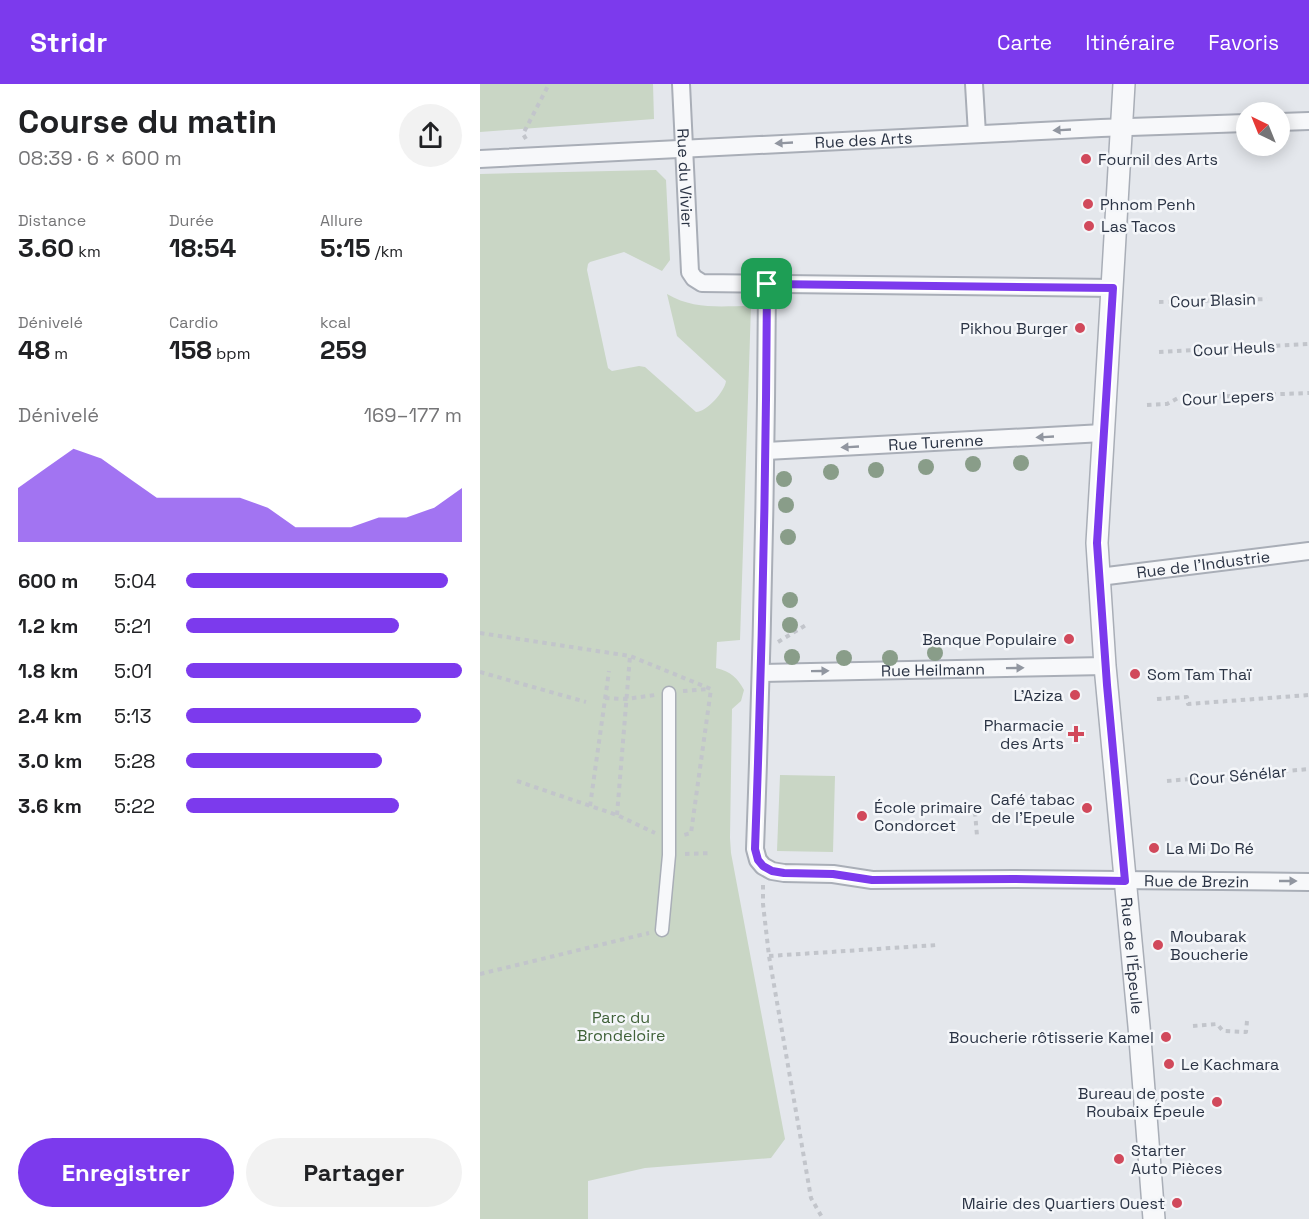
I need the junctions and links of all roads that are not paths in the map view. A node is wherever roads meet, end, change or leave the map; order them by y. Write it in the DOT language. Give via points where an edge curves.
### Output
graph roads {
  1 [pos="681,84"];
  2 [pos="974,84"];
  3 [pos="1124,84"];
  4 [pos="1309,121"];
  5 [pos="1290,122"];
  6 [pos="1236,123"];
  7 [pos="1121,128"];
  8 [pos="977,134"];
  9 [pos="686,148"];
  10 [pos="480,159"];
  11 [pos="767,284"];
  12 [pos="1113,288"];
  13 [pos="1103,433"];
  14 [pos="766,451"];
  15 [pos="1309,551"];
  16 [pos="1099,577"];
  17 [pos="1105,666"];
  18 [pos="762,673"];
  19 [pos="669,693"];
  20 [pos="1125,881"];
  21 [pos="1309,882"];
  22 [pos="662,930"];
  23 [pos="1154,1219"];
  1 -- 9 [label="street, Rue du Vivier"];
  2 -- 8 [label="street"];
  3 -- 7 [label="street, Rue de l'Épeule"];
  4 -- 5 [label="street"];
  6 -- 7 [label="street, Rue des Arts"];
  7 -- 8 [label="street, Rue des Arts, one-way"];
  7 -- 12 [label="street, Rue de l'Épeule"];
  8 -- 9 [label="street, Rue des Arts, one-way"];
  9 -- 10 [label="street, Rue des Arts"];
  9 -- 11 [label="street, Rue du Vivier" via="690,272 706,284"];
  11 -- 12 [label="street"];
  11 -- 14 [label="street"];
  12 -- 13 [label="street, Rue de l'Épeule"];
  13 -- 14 [label="street, Rue Turenne, one-way"];
  13 -- 16 [label="street, Rue de l'Épeule"];
  14 -- 18 [label="street"];
  15 -- 16 [label="street, Rue de l'Industrie"];
  16 -- 17 [label="street, Rue de l'Épeule"];
  18 -- 17 [label="street, Rue Heilmann, one-way"];
  17 -- 20 [label="street, Rue de l'Épeule"];
  18 -- 20 [label="street, Rue de Brezin" via="755,849 763,866 784,873 872,880"];
  19 -- 22 [label="street" via="669,855"];
  20 -- 21 [label="street, Rue de Brezin, one-way"];
  20 -- 23 [label="street, Rue de l'Épeule"];
}
